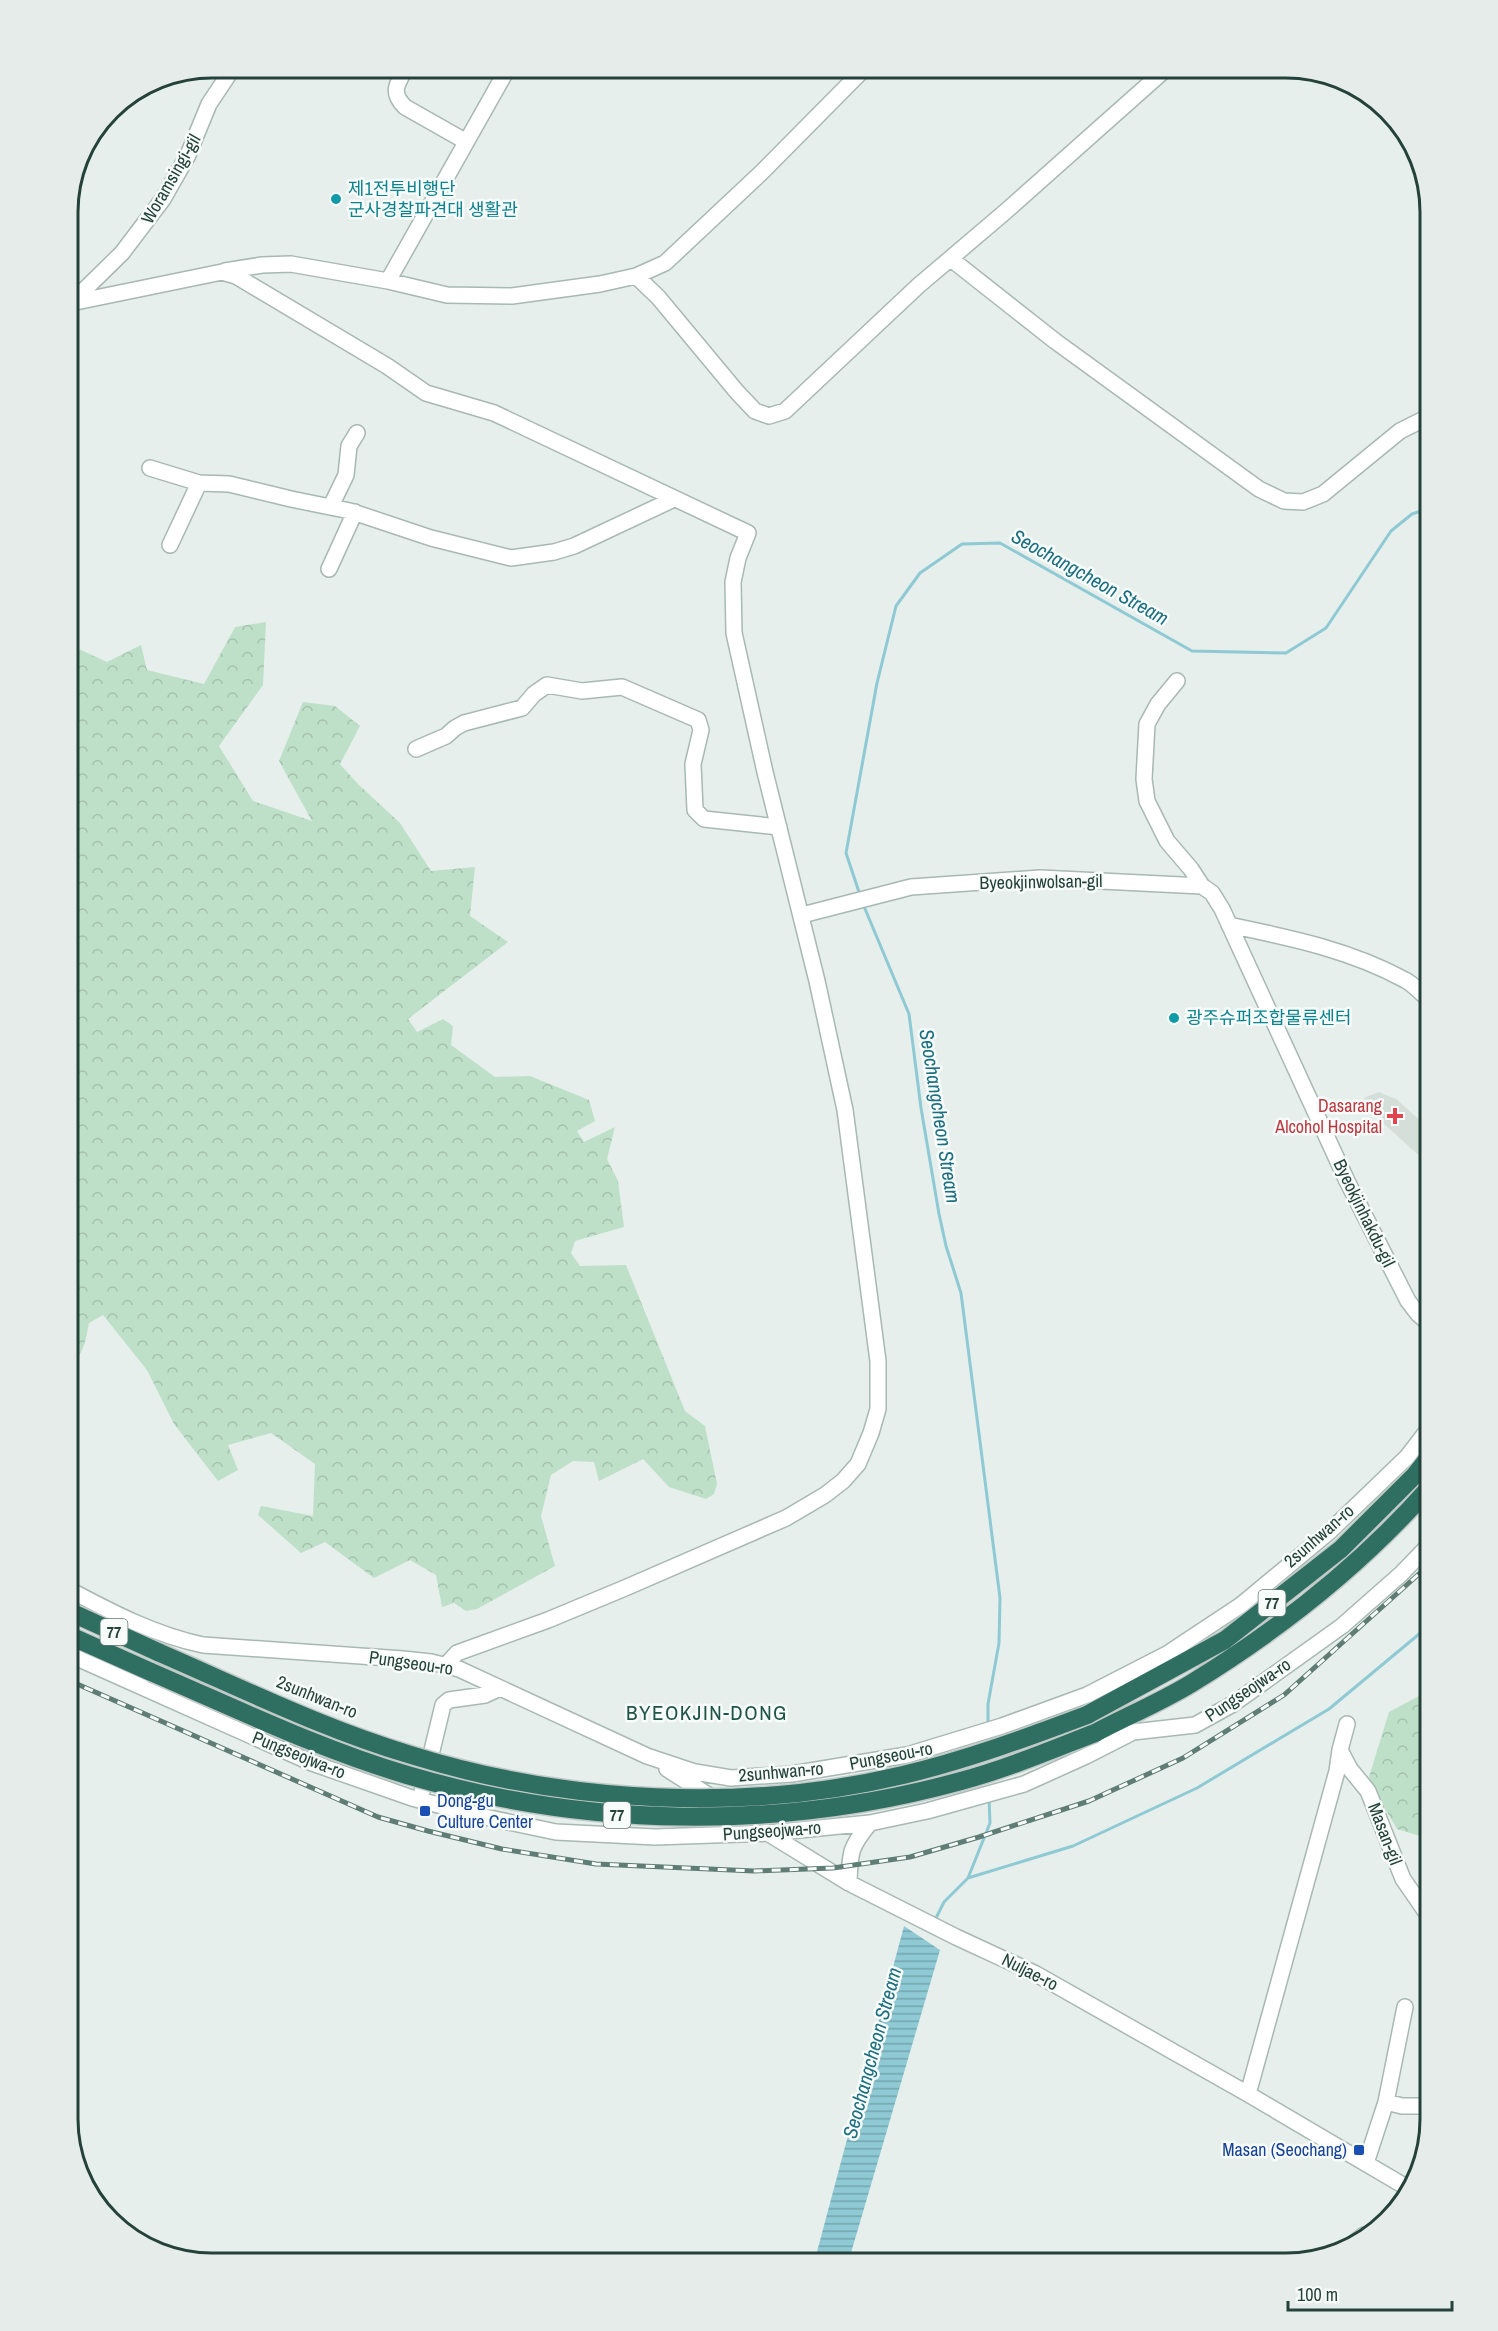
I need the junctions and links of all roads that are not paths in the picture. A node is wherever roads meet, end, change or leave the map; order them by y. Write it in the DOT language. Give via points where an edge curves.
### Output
graph roads {
  1 [pos="226,78"];
  2 [pos="401,78"];
  3 [pos="502,78"];
  4 [pos="855,78"];
  5 [pos="1156,78"];
  6 [pos="465,141"];
  7 [pos="951,259"];
  8 [pos="222,272"];
  9 [pos="636,276"];
  10 [pos="388,281"];
  11 [pos="78,295"];
  12 [pos="78,302"];
  13 [pos="1420,421"];
  14 [pos="357,433"];
  15 [pos="150,468"];
  16 [pos="199,483"];
  17 [pos="674,499"];
  18 [pos="331,506"];
  19 [pos="355,512"];
  20 [pos="170,545"];
  21 [pos="329,569"];
  22 [pos="1177,681"];
  23 [pos="416,749"];
  24 [pos="779,827"];
  25 [pos="1202,886"];
  26 [pos="802,915"];
  27 [pos="1229,925"];
  28 [pos="1420,991"];
  29 [pos="1420,1316"];
  30 [pos="1420,1441"];
  31 [pos="1420,1469"];
  32 [pos="1420,1498"];
  33 [pos="1420,1555"];
  34 [pos="78,1594"];
  35 [pos="78,1616"];
  36 [pos="78,1639"];
  37 [pos="78,1658"];
  38 [pos="445,1666"];
  39 [pos="500,1688"];
  40 [pos="1347,1724"];
  41 [pos="1340,1750"];
  42 [pos="647,1756"];
  43 [pos="864,1762"];
  44 [pos="764,1776"];
  45 [pos="420,1800"];
  46 [pos="733,1811"];
  47 [pos="870,1823"];
  48 [pos="847,1826"];
  49 [pos="769,1833"];
  50 [pos="849,1883"];
  51 [pos="1420,1903"];
  52 [pos="1404,2007"];
  53 [pos="1248,2094"];
  54 [pos="1386,2102"];
  55 [pos="1420,2106"];
  56 [pos="1366,2163"];
  57 [pos="1403,2185"];
  1 -- 11 [label="street, Woramsingi-gil" via="209,104 188,155 163,199 122,253"];
  2 -- 6 [label="street" via="396,94 405,107"];
  3 -- 6 [label="street"];
  4 -- 9 [label="street" via="665,262"];
  5 -- 7 [label="street"];
  6 -- 10 [label="street"];
  7 -- 9 [label="street" via="785,411 769,416 755,411 736,392"];
  7 -- 13 [label="street" via="1055,341 1259,489 1284,501 1303,502 1323,494 1400,431"];
  8 -- 10 [label="street" via="291,264"];
  8 -- 12 [label="street"];
  8 -- 17 [label="street" via="236,276 426,393 494,413"];
  9 -- 10 [label="street" via="512,296 447,295"];
  14 -- 18 [label="street" via="349,446 346,476"];
  15 -- 16 [label="street"];
  16 -- 18 [label="street" via="229,483"];
  16 -- 20 [label="street"];
  17 -- 19 [label="street" via="574,546 511,558 431,538"];
  17 -- 24 [label="street" via="748,533 733,582 735,633"];
  18 -- 19 [label="street"];
  19 -- 21 [label="street"];
  22 -- 25 [label="street, Byeokjinhakdu-gil" via="1147,724 1144,779 1153,816"];
  23 -- 24 [label="street" via="464,723 522,708 547,685 582,691 622,687 698,720 701,730 693,764 695,810 704,819"];
  24 -- 26 [label="street"];
  25 -- 26 [label="street, Byeokjinwolsan-gil" via="1040,878 911,887"];
  25 -- 27 [label="street, Byeokjinhakdu-gil" via="1212,893"];
  26 -- 38 [label="street" via="845,1110 878,1361 878,1409 864,1452 835,1488 786,1518 548,1620 457,1653"];
  27 -- 28 [label="street" via="1351,955"];
  27 -- 29 [label="street, Byeokjinhakdu-gil" via="1352,1191 1408,1301"];
  30 -- 43 [label="street, Pungseou-ro" via="1329,1532 1241,1605 1167,1654 1087,1695 1002,1726 907,1755"];
  31 -- 35 [label="highway, 2sunhwan-ro / 77, bridge" via="1341,1549 1225,1640 1087,1715 946,1764 855,1785 739,1797 687,1798 623,1795 498,1778 412,1756 317,1722"];
  32 -- 36 [label="highway, 77, bridge" via="1359,1560 1266,1636 1190,1684 1095,1733 963,1781 864,1803 793,1813 735,1817 597,1813 463,1790 309,1740"];
  33 -- 47 [label="street, Pungseojwa-ro" via="1341,1626 1233,1704 1195,1725 1133,1732 1024,1784"];
  34 -- 38 [label="street, Pungseou-ro" via="172,1638 203,1646 403,1659"];
  37 -- 45 [label="street, Pungseojwa-ro" via="312,1763"];
  38 -- 39 [label="street, Pungseou-ro"];
  39 -- 42 [label="street, Pungseou-ro"];
  39 -- 45 [label="street" via="485,1695 449,1700 443,1706"];
  40 -- 41 [label="street"];
  41 -- 51 [label="street, Masan-gil" via="1368,1791 1403,1879"];
  41 -- 53 [label="street"];
  42 -- 44 [label="street, Pungseou-ro" via="719,1777"];
  42 -- 46 [label="street, Nuljae-ro"];
  43 -- 44 [label="street, Pungseou-ro"];
  43 -- 48 [label="street" via="839,1773 829,1796 828,1816"];
  44 -- 46 [label="street" via="736,1790"];
  45 -- 49 [label="street, Pungseojwa-ro" via="556,1832 656,1837"];
  46 -- 49 [label="street, Nuljae-ro"];
  47 -- 48 [label="street, Pungseojwa-ro"];
  47 -- 50 [label="street" via="854,1841"];
  48 -- 49 [label="street, Pungseojwa-ro"];
  49 -- 50 [label="street, Nuljae-ro"];
  50 -- 53 [label="street, Nuljae-ro" via="1036,1974"];
  52 -- 54 [label="street"];
  53 -- 56 [label="street, Nuljae-ro"];
  54 -- 55 [label="street"];
  54 -- 56 [label="street"];
  56 -- 57 [label="street, Nuljae-ro"];
}
